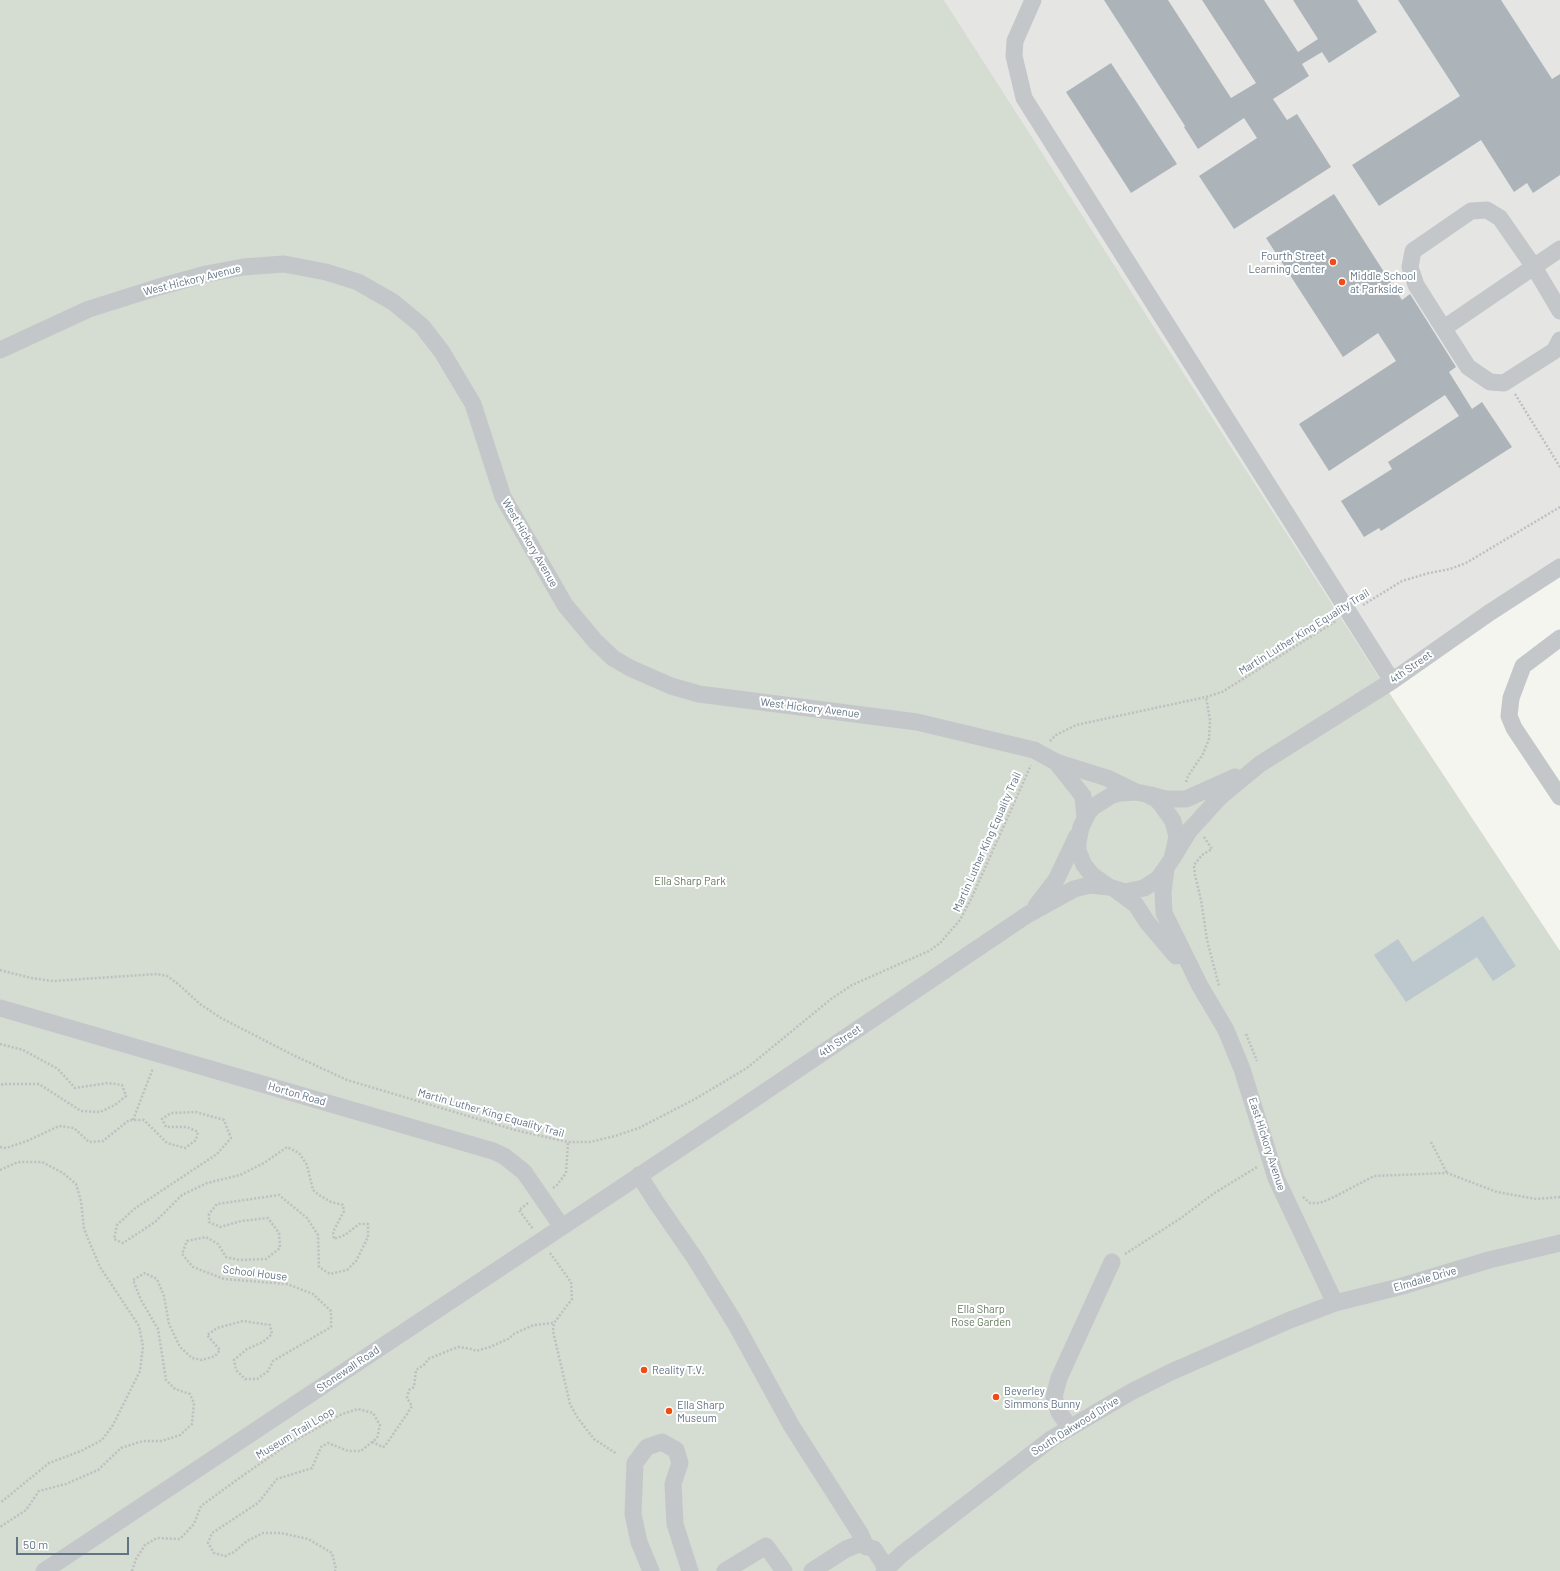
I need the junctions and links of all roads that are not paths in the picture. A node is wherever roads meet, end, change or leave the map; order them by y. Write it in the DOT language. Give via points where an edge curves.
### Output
graph roads {
  1 [pos="1033,0"];
  2 [pos="1560,249"];
  3 [pos="1534,267"];
  4 [pos="1560,312"];
  5 [pos="1444,328"];
  6 [pos="1560,340"];
  7 [pos="0,350"];
  8 [pos="1560,567"];
  9 [pos="1560,638"];
  10 [pos="1392,681"];
  11 [pos="1056,762"];
  12 [pos="1260,764"];
  13 [pos="1141,793"];
  14 [pos="1560,797"];
  15 [pos="1083,823"];
  16 [pos="1169,864"];
  17 [pos="1113,889"];
  18 [pos="1027,915"];
  19 [pos="1200,986"];
  20 [pos="0,1008"];
  21 [pos="646,1170"];
  22 [pos="562,1227"];
  23 [pos="1559,1245"];
  24 [pos="1117,1259"];
  25 [pos="1334,1303"];
  26 [pos="1290,1320"];
  27 [pos="1070,1428"];
  28 [pos="866,1546"];
  29 [pos="886,1570"];
  30 [pos="44,1571"];
  31 [pos="651,1571"];
  32 [pos="690,1571"];
  33 [pos="725,1571"];
  34 [pos="784,1571"];
  35 [pos="812,1571"];
  1 -- 10 [label="street" via="1015,41 1014,56 1024,98"];
  2 -- 3 [label="street"];
  3 -- 4 [label="street"];
  3 -- 5 [label="street"];
  3 -- 5 [label="street" via="1500,218 1487,210 1470,211 1413,251 1410,267 1416,285"];
  5 -- 6 [label="street" via="1468,367 1490,382 1507,382 1554,351"];
  7 -- 11 [label="street, West Hickory Avenue" via="89,310 206,274 243,267 284,264 326,272 358,282 393,302 422,326 442,352 472,404 503,497 565,605 613,658 671,686 699,694 917,722 1034,750"];
  8 -- 10 [label="street, 4th Street"];
  9 -- 14 [label="street" via="1523,666 1511,698 1509,716 1514,728"];
  10 -- 12 [label="street, 4th Street"];
  11 -- 13 [label="street, West Hickory Avenue" via="1107,778"];
  11 -- 15 [label="street, West Hickory Avenue" via="1083,796"];
  12 -- 13 [label="street, 4th Street" via="1186,799 1165,799"];
  12 -- 16 [label="street, 4th Street" via="1220,797 1189,831"];
  13 -- 15 [label="street" via="1120,793 1105,799 1094,807"];
  13 -- 16 [label="street" via="1156,799 1173,822 1177,837"];
  15 -- 17 [label="street" via="1078,852 1092,875"];
  15 -- 18 [label="street, 4th Street" via="1056,880"];
  16 -- 17 [label="street" via="1158,879 1144,888 1131,892"];
  16 -- 19 [label="street, East Hickory Avenue" via="1163,892 1164,912"];
  17 -- 18 [label="street, 4th Street" via="1090,885 1074,889"];
  17 -- 19 [label="street, East Hickory Avenue" via="1136,905"];
  18 -- 21 [label="street, 4th Street"];
  19 -- 25 [label="street, East Hickory Avenue" via="1226,1030 1242,1069 1276,1178"];
  20 -- 22 [label="street, Horton Road" via="504,1156 524,1172"];
  21 -- 22 [label="street, Stonewall Road"];
  21 -- 28 [label="street" via="656,1202 735,1323 791,1425"];
  22 -- 30 [label="street, Stonewall Road"];
  23 -- 25 [label="street, Elmdale Drive" via="1489,1260"];
  24 -- 27 [label="street" via="1059,1378 1054,1397 1059,1412"];
  25 -- 26 [label="street, Elmdale Drive"];
  26 -- 27 [label="street, South Oakwood Drive" via="1164,1375"];
  27 -- 29 [label="street, South Oakwood Drive" via="1025,1458 902,1554"];
  28 -- 29 [label="street" via="874,1549"];
  28 -- 35 [label="street" via="859,1544 846,1549"];
  31 -- 32 [label="street" via="639,1542 632,1514 635,1463 647,1447 662,1442 676,1450 680,1463 673,1484 675,1524"];
  33 -- 34 [label="street" via="766,1546"];
}
